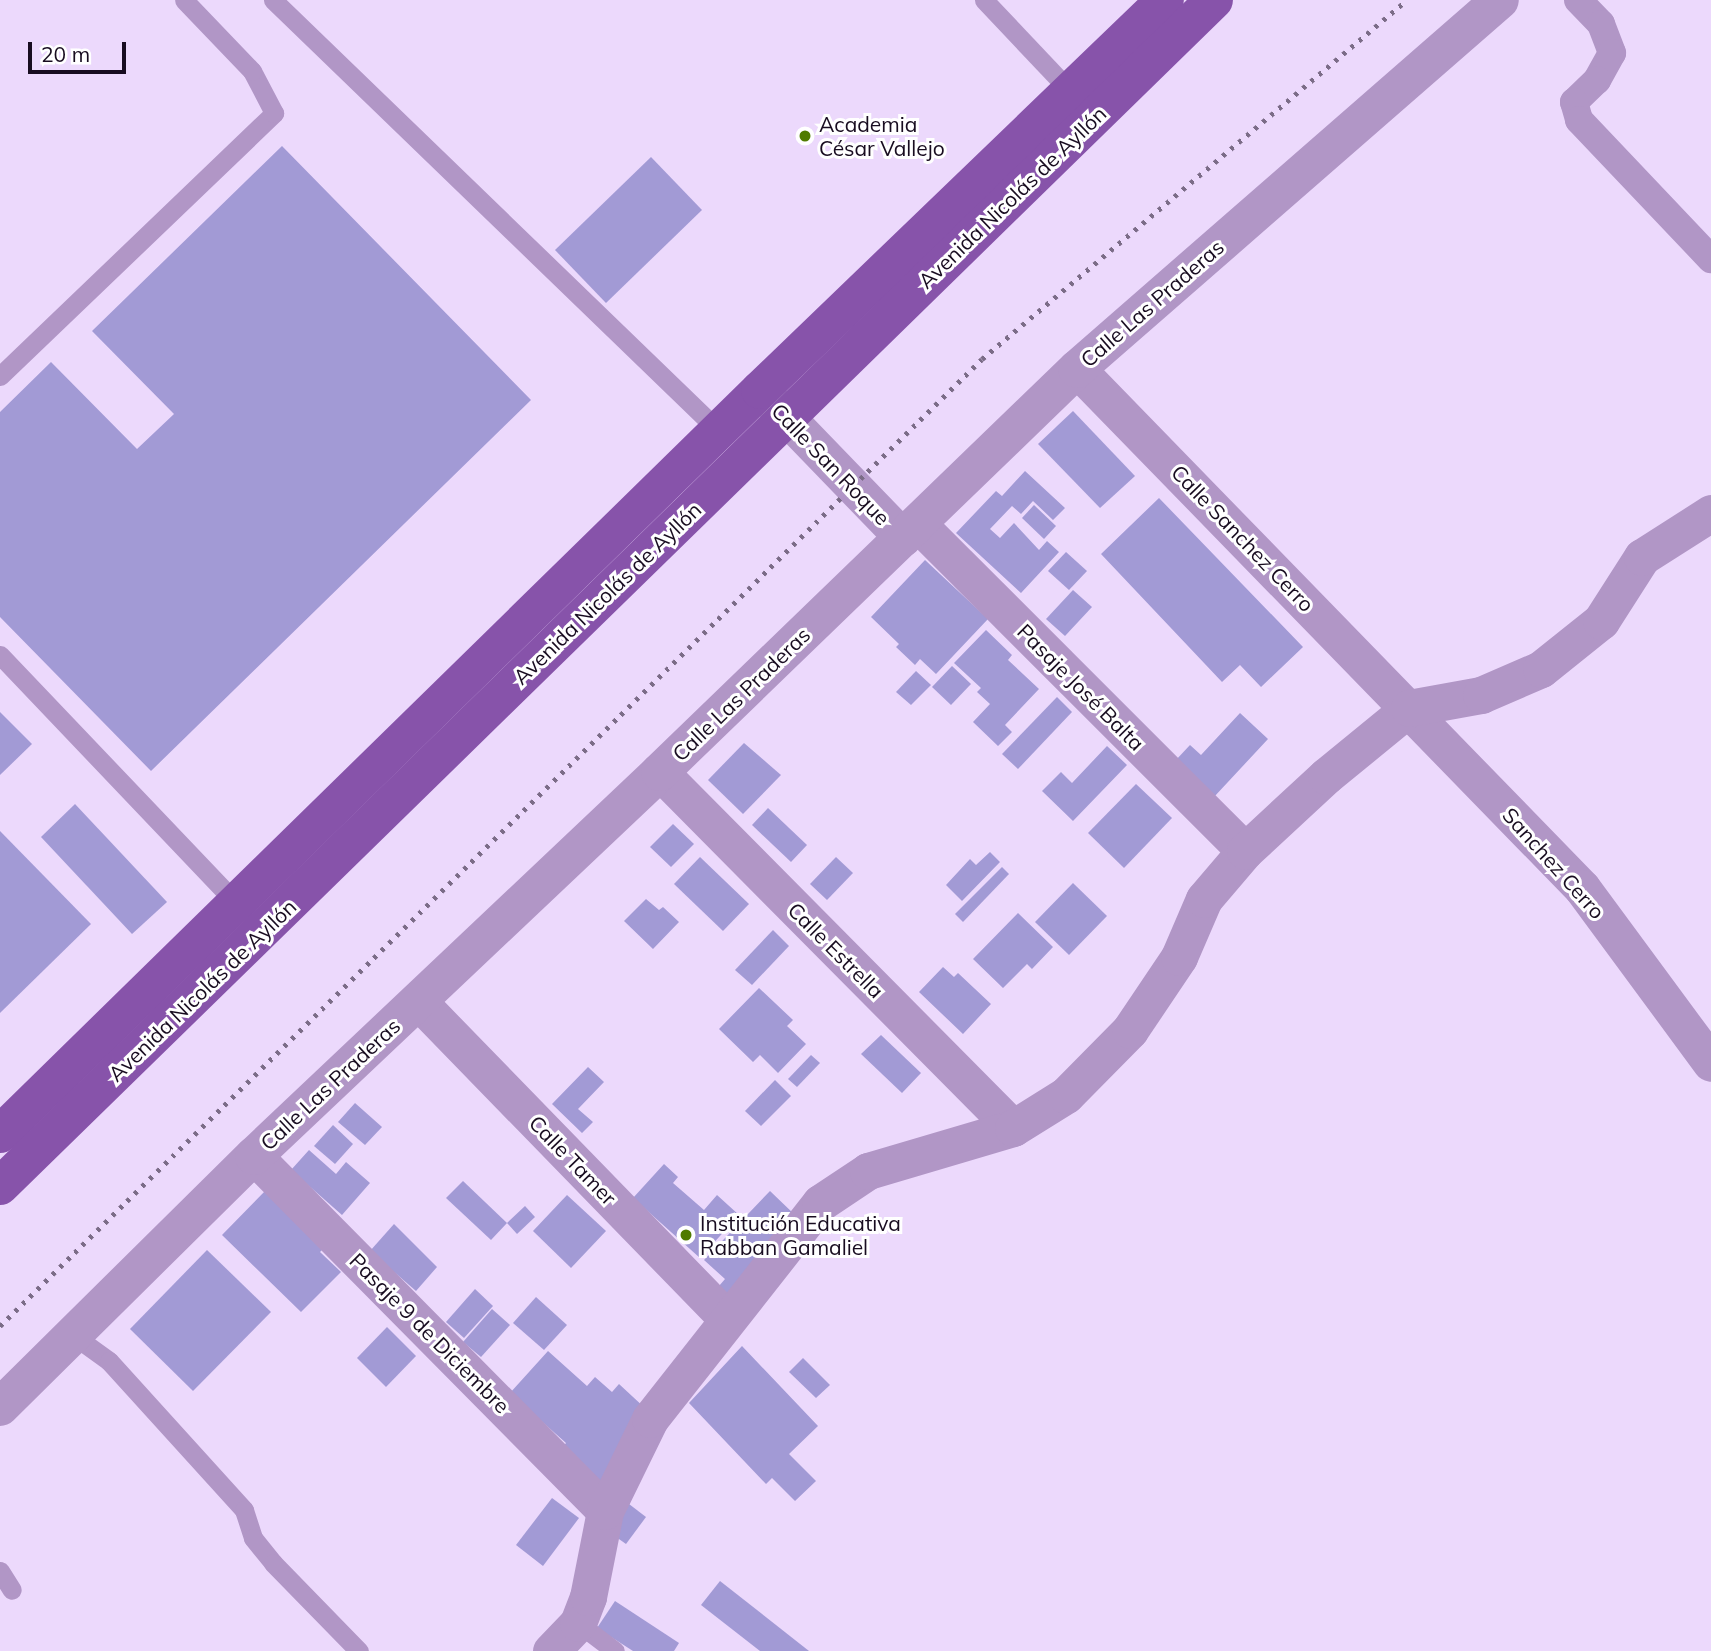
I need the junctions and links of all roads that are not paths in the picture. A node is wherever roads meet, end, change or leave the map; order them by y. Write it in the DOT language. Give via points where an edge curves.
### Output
graph roads {
  1 [pos="184,0"];
  2 [pos="273,0"];
  3 [pos="984,0"];
  4 [pos="1165,0"];
  5 [pos="1213,0"];
  6 [pos="1500,0"];
  7 [pos="1578,0"];
  8 [pos="1071,92"];
  9 [pos="1711,259"];
  10 [pos="1077,369"];
  11 [pos="0,376"];
  12 [pos="760,390"];
  13 [pos="787,418"];
  14 [pos="719,431"];
  15 [pos="1711,513"];
  16 [pos="910,531"];
  17 [pos="0,655"];
  18 [pos="1409,708"];
  19 [pos="660,772"];
  20 [pos="1245,851"];
  21 [pos="229,910"];
  22 [pos="249,944"];
  23 [pos="418,1001"];
  24 [pos="1711,1063"];
  25 [pos="1013,1128"];
  26 [pos="0,1133"];
  27 [pos="254,1156"];
  28 [pos="0,1186"];
  29 [pos="727,1319"];
  30 [pos="73,1335"];
  31 [pos="0,1407"];
  32 [pos="605,1511"];
  33 [pos="0,1571"];
  34 [pos="12,1590"];
  35 [pos="578,1623"];
  36 [pos="359,1651"];
  37 [pos="551,1651"];
  38 [pos="615,1651"];
  1 -- 11 [label="lane" via="252,71 274,113"];
  2 -- 14 [label="lane"];
  3 -- 8 [label="lane"];
  4 -- 8 [label="main road, Avenida Nicolás de Ayllón"];
  5 -- 13 [label="main road, Avenida Nicolás de Ayllón"];
  6 -- 10 [label="street, Calle Las Praderas"];
  7 -- 9 [label="street" via="1601,24 1612,53 1597,80 1574,102 1579,120"];
  8 -- 12 [label="main road, Avenida Nicolás de Ayllón"];
  10 -- 16 [label="street, Calle Las Praderas"];
  10 -- 18 [label="street, Calle Sanchez Cerro"];
  12 -- 13 [label="street, Calle San Roque"];
  12 -- 14 [label="main road, Avenida Nicolás de Ayllón"];
  13 -- 16 [label="street, Calle San Roque"];
  13 -- 22 [label="main road, Avenida Nicolás de Ayllón"];
  14 -- 21 [label="main road, Avenida Nicolás de Ayllón"];
  15 -- 18 [label="street" via="1643,557 1601,621 1541,669 1481,695"];
  16 -- 19 [label="street, Calle Las Praderas"];
  16 -- 20 [label="street, Pasaje José Balta"];
  17 -- 21 [label="lane"];
  18 -- 20 [label="street"];
  18 -- 24 [label="street, Sanchez Cerro" via="1582,888"];
  19 -- 23 [label="street, Calle Las Praderas"];
  19 -- 25 [label="street, Calle Estrella"];
  20 -- 25 [label="street" via="1204,899 1179,957 1130,1030 1066,1095"];
  21 -- 22 [label="main road"];
  21 -- 26 [label="main road, Avenida Nicolás de Ayllón"];
  22 -- 28 [label="main road, Avenida Nicolás de Ayllón"];
  23 -- 27 [label="street, Calle Las Praderas"];
  23 -- 29 [label="street, Calle Tamer"];
  25 -- 29 [label="street" via="868,1171 830,1196"];
  27 -- 30 [label="street, Calle Las Praderas"];
  27 -- 32 [label="street, Pasaje 9 de Diciembre"];
  29 -- 32 [label="street" via="650,1419"];
  30 -- 31 [label="street, Calle Las Praderas"];
  30 -- 36 [label="lane" via="109,1361 226,1490 244,1510 253,1538 273,1563"];
  32 -- 35 [label="street" via="588,1597"];
  33 -- 34 [label="lane"];
  35 -- 37 [label="street"];
  35 -- 38 [label="lane"];
}
